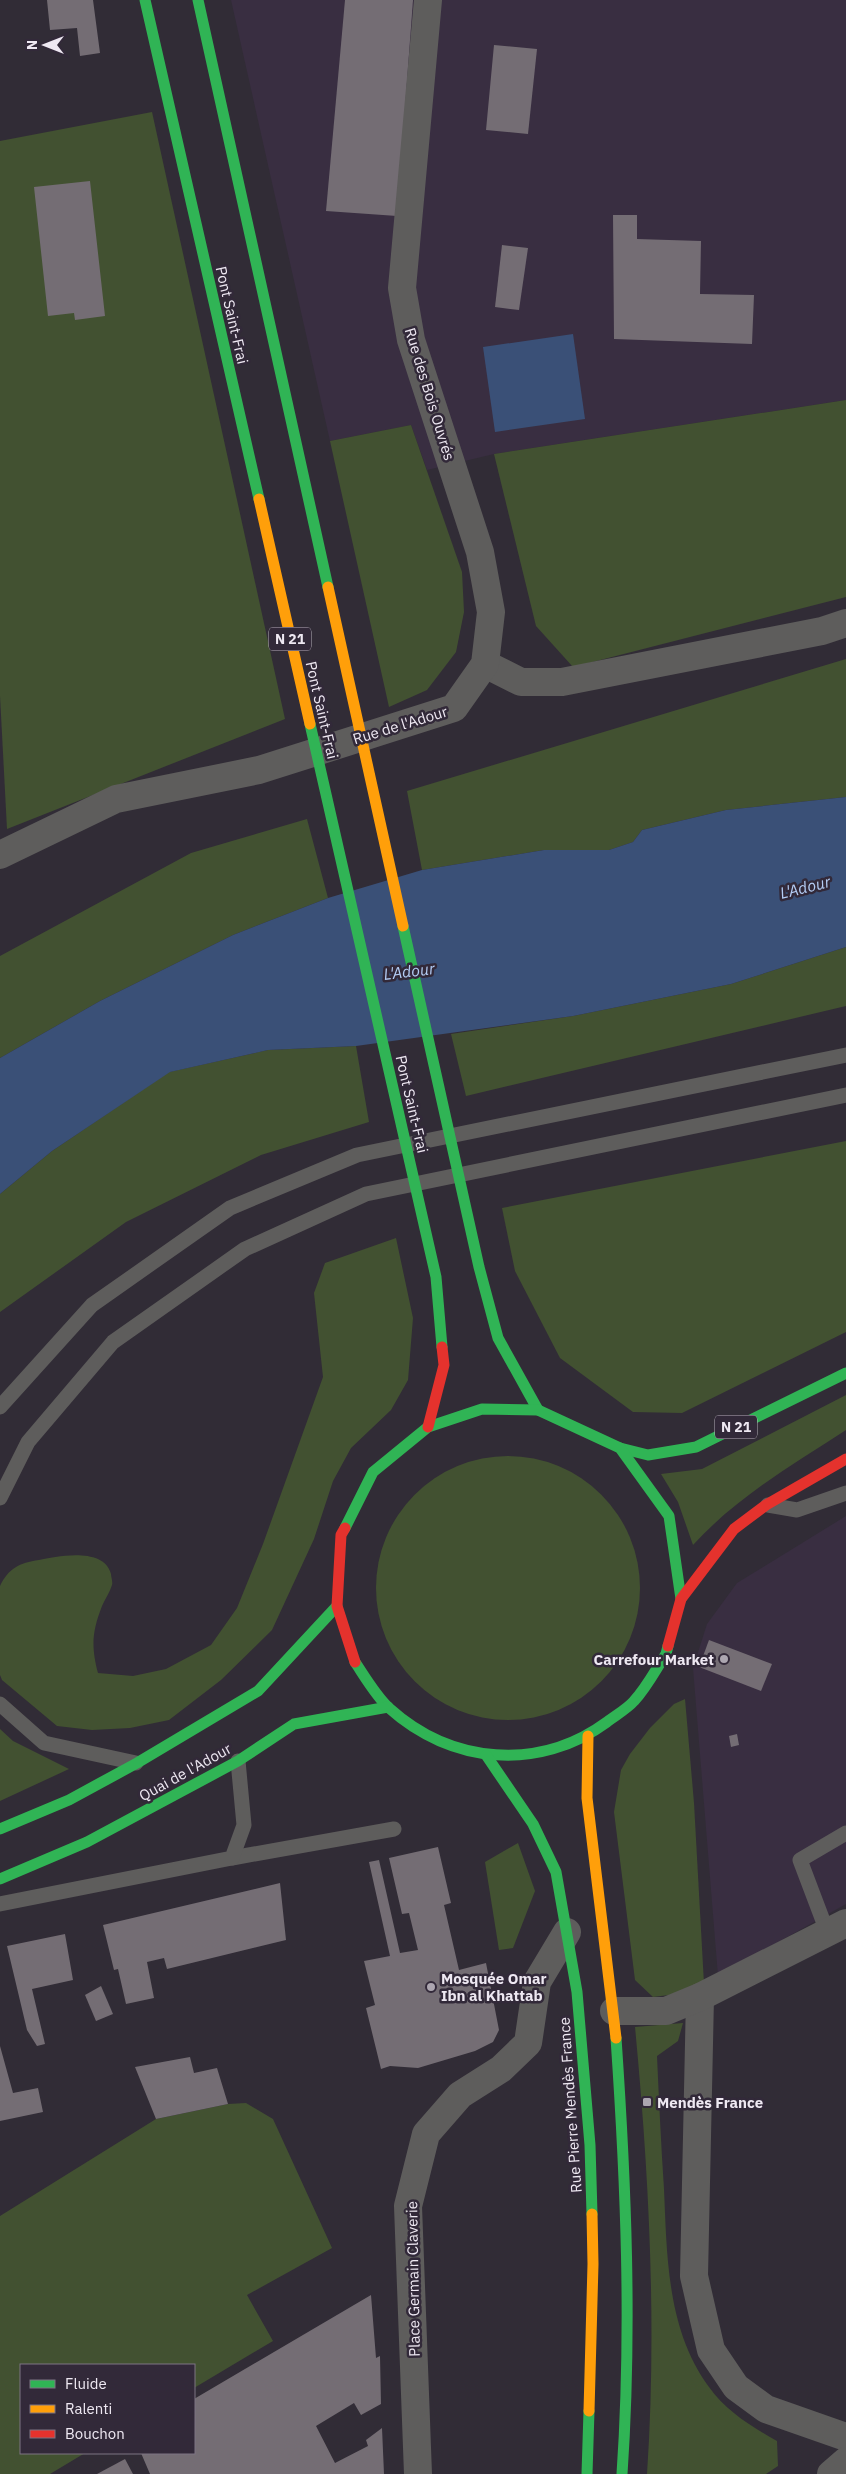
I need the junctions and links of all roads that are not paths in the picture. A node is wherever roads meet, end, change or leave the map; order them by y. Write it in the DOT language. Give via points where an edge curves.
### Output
graph roads {
  1 [pos="144,0"];
  2 [pos="198,0"];
  3 [pos="428,0"];
  4 [pos="846,623"];
  5 [pos="485,664"];
  6 [pos="0,855"];
  7 [pos="846,1055"];
  8 [pos="846,1096"];
  9 [pos="846,1373"];
  10 [pos="0,1407"];
  11 [pos="538,1410"];
  12 [pos="428,1427"];
  13 [pos="620,1448"];
  14 [pos="846,1459"];
  15 [pos="846,1493"];
  16 [pos="0,1498"];
  17 [pos="766,1505"];
  18 [pos="681,1599"];
  19 [pos="336,1606"];
  20 [pos="0,1704"];
  21 [pos="388,1707"];
  22 [pos="588,1736"];
  23 [pos="486,1754"];
  24 [pos="238,1760"];
  25 [pos="137,1763"];
  26 [pos="394,1828"];
  27 [pos="0,1829"];
  28 [pos="846,1833"];
  29 [pos="232,1858"];
  30 [pos="0,1879"];
  31 [pos="0,1904"];
  32 [pos="837,1928"];
  33 [pos="567,1932"];
  34 [pos="700,1998"];
  35 [pos="614,2011"];
  36 [pos="846,2436"];
  37 [pos="846,2461"];
  38 [pos="418,2474"];
  39 [pos="587,2474"];
  40 [pos="622,2474"];
  41 [pos="832,2474"];
  1 -- 12 [label="main road, Pont Saint-Frai / N 21" via="436,1277 444,1365"];
  2 -- 11 [label="main road, Pont Saint-Frai" via="479,1267 498,1338"];
  3 -- 5 [label="street, Rue des Bois Ouvrés" via="402,288 411,340 480,552 491,612"];
  4 -- 5 [label="street" via="822,632 562,682 521,682"];
  5 -- 6 [label="street, Rue de l'Adour" via="454,708 259,770 116,799"];
  7 -- 10 [label="lane" via="357,1155 230,1208 92,1305"];
  8 -- 16 [label="lane" via="366,1194 245,1249 113,1342 28,1442"];
  9 -- 13 [label="main road, N 21" via="696,1447 648,1455"];
  11 -- 12 [label="main road" via="482,1409"];
  11 -- 13 [label="main road"];
  12 -- 19 [label="main road" via="373,1472 341,1535"];
  13 -- 18 [label="main road" via="669,1516"];
  14 -- 17 [label="main road"];
  15 -- 17 [label="lane" via="797,1510"];
  17 -- 18 [label="main road" via="734,1529"];
  18 -- 22 [label="main road" via="666,1654 634,1702"];
  19 -- 21 [label="main road" via="354,1661"];
  19 -- 25 [label="main road, Quai de l'Adour" via="258,1691"];
  20 -- 25 [label="lane" via="44,1743"];
  21 -- 23 [label="main road" via="433,1739"];
  21 -- 24 [label="main road, Quai de l'Adour" via="294,1724"];
  22 -- 23 [label="main road" via="556,1749 521,1755"];
  22 -- 35 [label="main road" via="586,1798"];
  23 -- 33 [label="main road, Rue Pierre Mendès France" via="533,1824 556,1872"];
  24 -- 29 [label="lane" via="244,1825"];
  24 -- 30 [label="main road, Quai de l'Adour" via="87,1842"];
  25 -- 27 [label="main road, Quai de l'Adour" via="69,1800"];
  26 -- 29 [label="lane"];
  28 -- 32 [label="lane" via="800,1860"];
  29 -- 31 [label="lane"];
  32 -- 34 [label="street"];
  33 -- 38 [label="street, Place Germain Claverie" via="536,1982 528,2043 501,2069 460,2095 426,2134 408,2206"];
  33 -- 39 [label="main road, Rue Pierre Mendès France" via="578,2001 590,2145 593,2264"];
  34 -- 35 [label="street" via="666,2011"];
  34 -- 36 [label="street" via="694,2276 711,2350 736,2387 766,2409"];
  35 -- 40 [label="main road" via="628,2265 628,2389"];
  37 -- 41 [label="street"];
}
